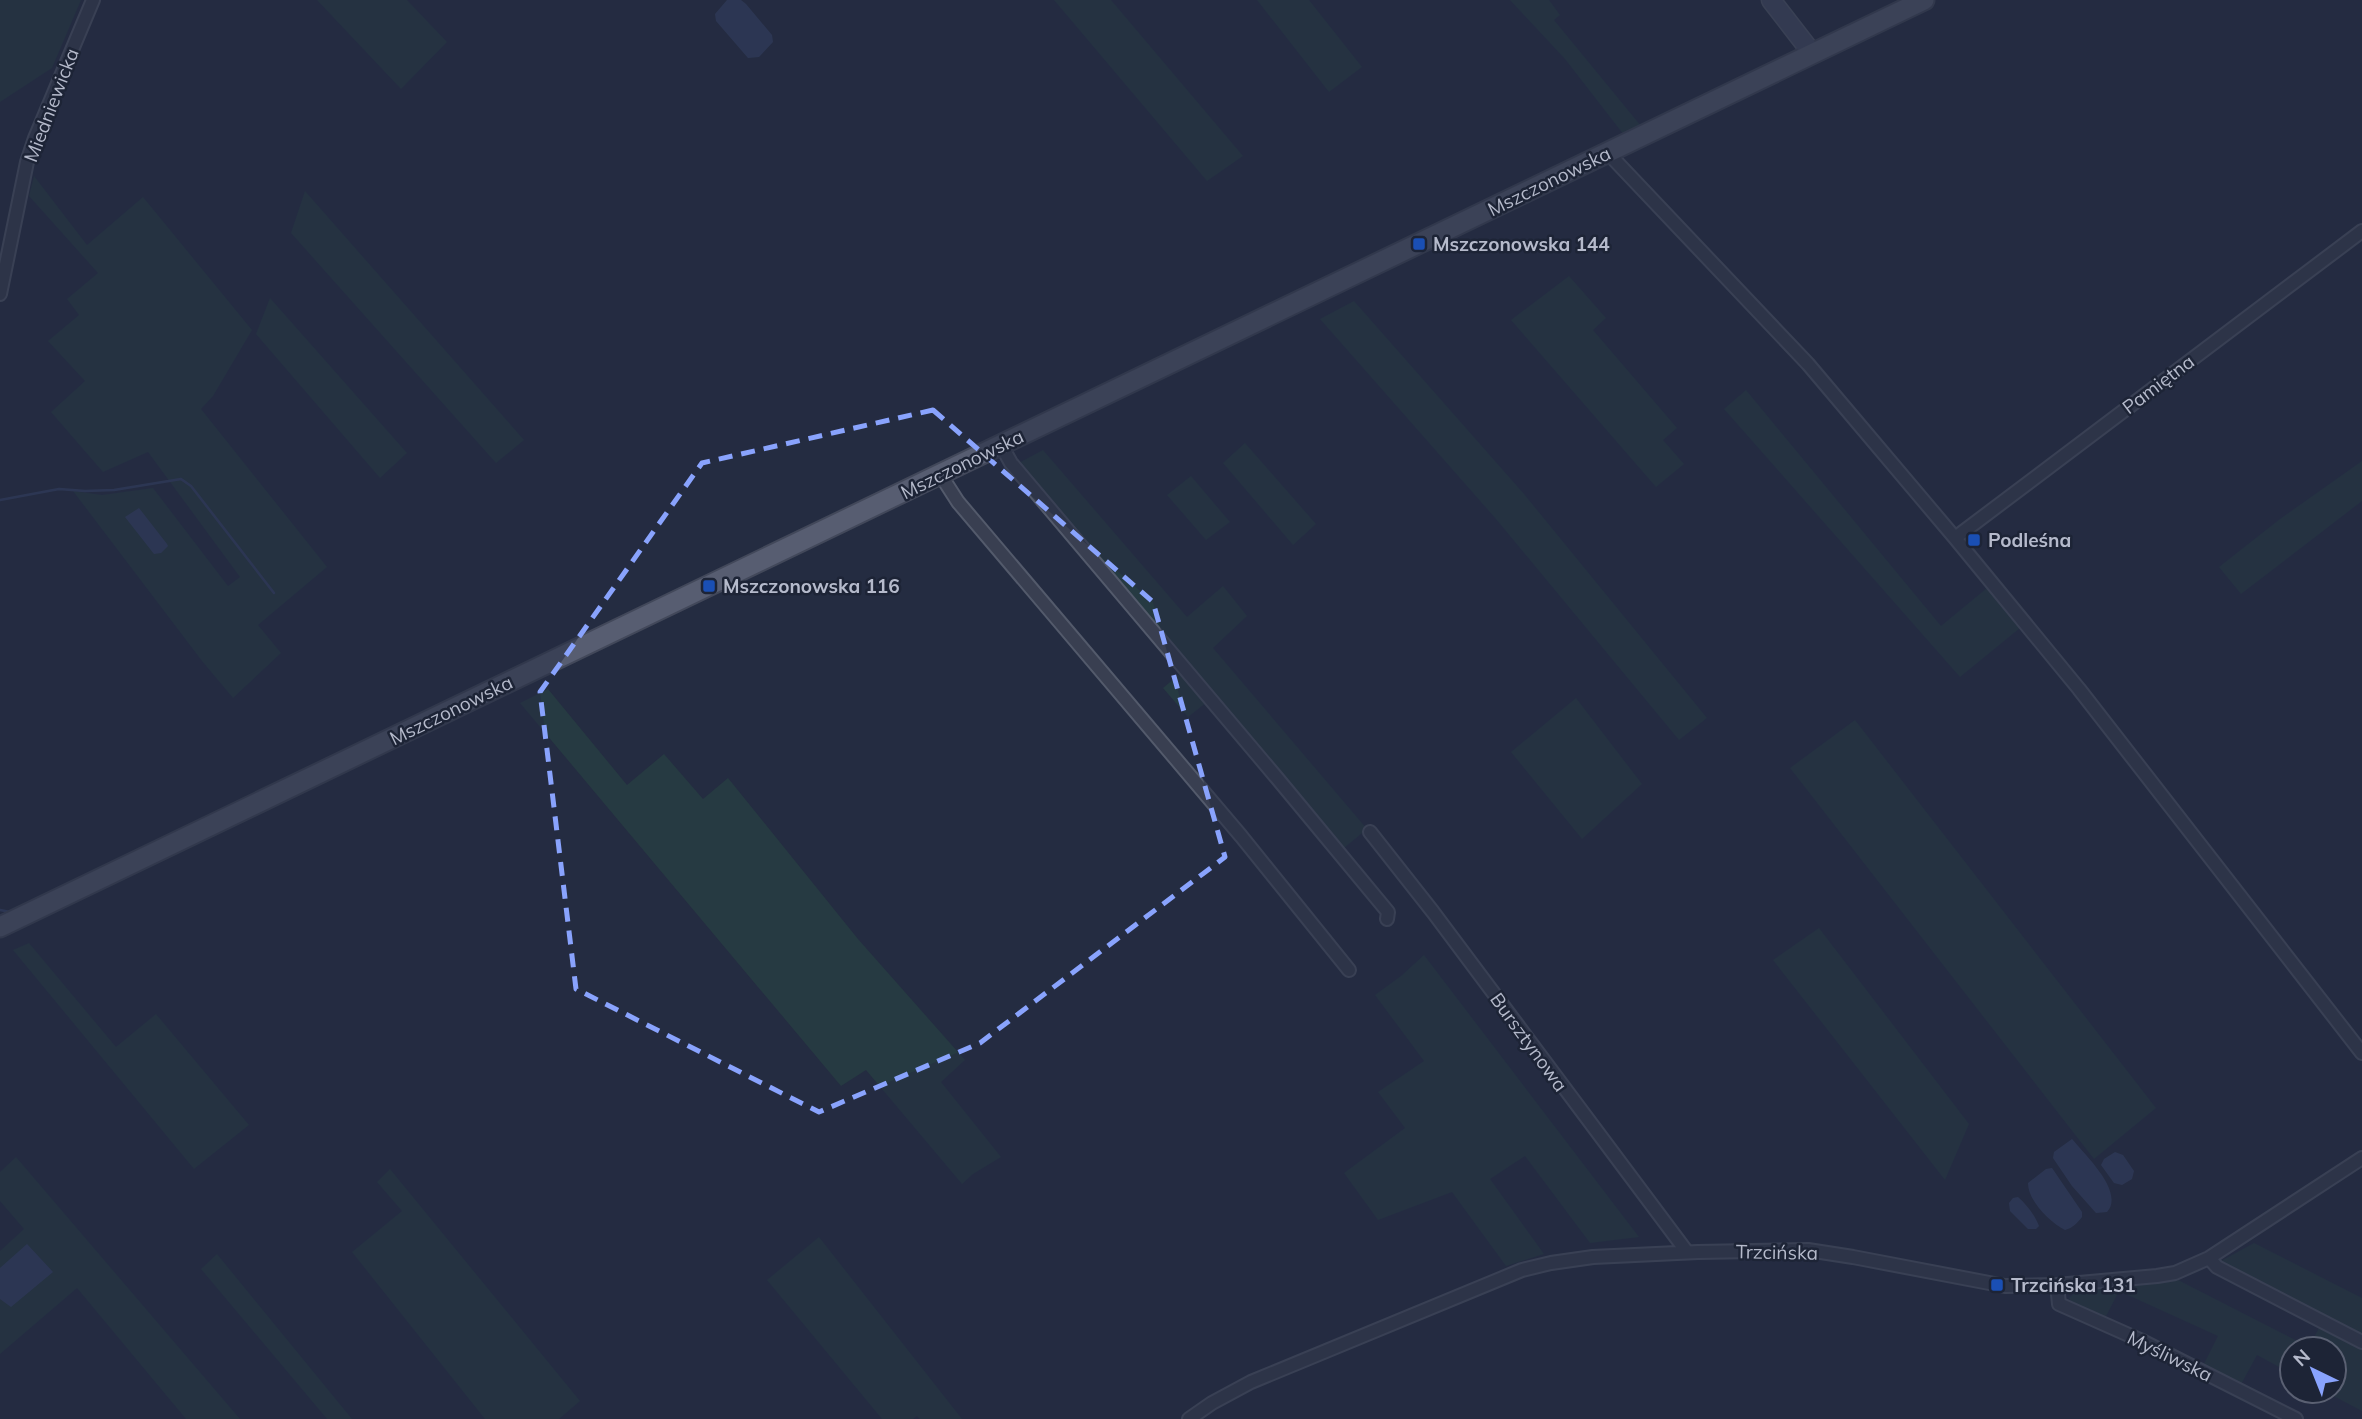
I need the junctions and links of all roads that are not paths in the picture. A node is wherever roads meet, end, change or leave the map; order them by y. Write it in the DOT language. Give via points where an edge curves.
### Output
graph roads {
  1 [pos="93,0"];
  2 [pos="1771,0"];
  3 [pos="1924,0"];
  4 [pos="1812,53"];
  5 [pos="1608,153"];
  6 [pos="2362,231"];
  7 [pos="0,294"];
  8 [pos="1001,445"];
  9 [pos="940,474"];
  10 [pos="1955,538"];
  11 [pos="1370,832"];
  12 [pos="1387,919"];
  13 [pos="0,928"];
  14 [pos="1349,970"];
  15 [pos="2362,1053"];
  16 [pos="2362,1158"];
  17 [pos="1687,1252"];
  18 [pos="2209,1258"];
  19 [pos="2057,1285"];
  20 [pos="2362,1342"];
  21 [pos="1189,1419"];
  22 [pos="2296,1419"];
  1 -- 7 [label="street, Miedniewicka" via="31,150"];
  2 -- 4 [label="main road"];
  3 -- 4 [label="main road, Mszczonowska"];
  4 -- 5 [label="main road, Mszczonowska"];
  5 -- 8 [label="main road, Mszczonowska"];
  5 -- 10 [label="street" via="1808,364"];
  6 -- 10 [label="street, Pamiętna"];
  8 -- 9 [label="main road, Mszczonowska"];
  8 -- 12 [label="street" via="1011,464 1388,912"];
  9 -- 13 [label="main road, Mszczonowska"];
  9 -- 14 [label="street" via="958,502"];
  10 -- 15 [label="street" via="2079,689"];
  11 -- 17 [label="street, Bursztynowa"];
  16 -- 18 [label="street, Trzcińska"];
  17 -- 19 [label="street, Trzcińska" via="1808,1250 2005,1286"];
  17 -- 21 [label="street, Trzcińska" via="1593,1257 1522,1270 1251,1382"];
  18 -- 19 [label="street, Trzcińska" via="2175,1273"];
  18 -- 20 [label="street" via="2217,1267"];
  19 -- 22 [label="street, Myśliwska" via="2059,1304"];
}
